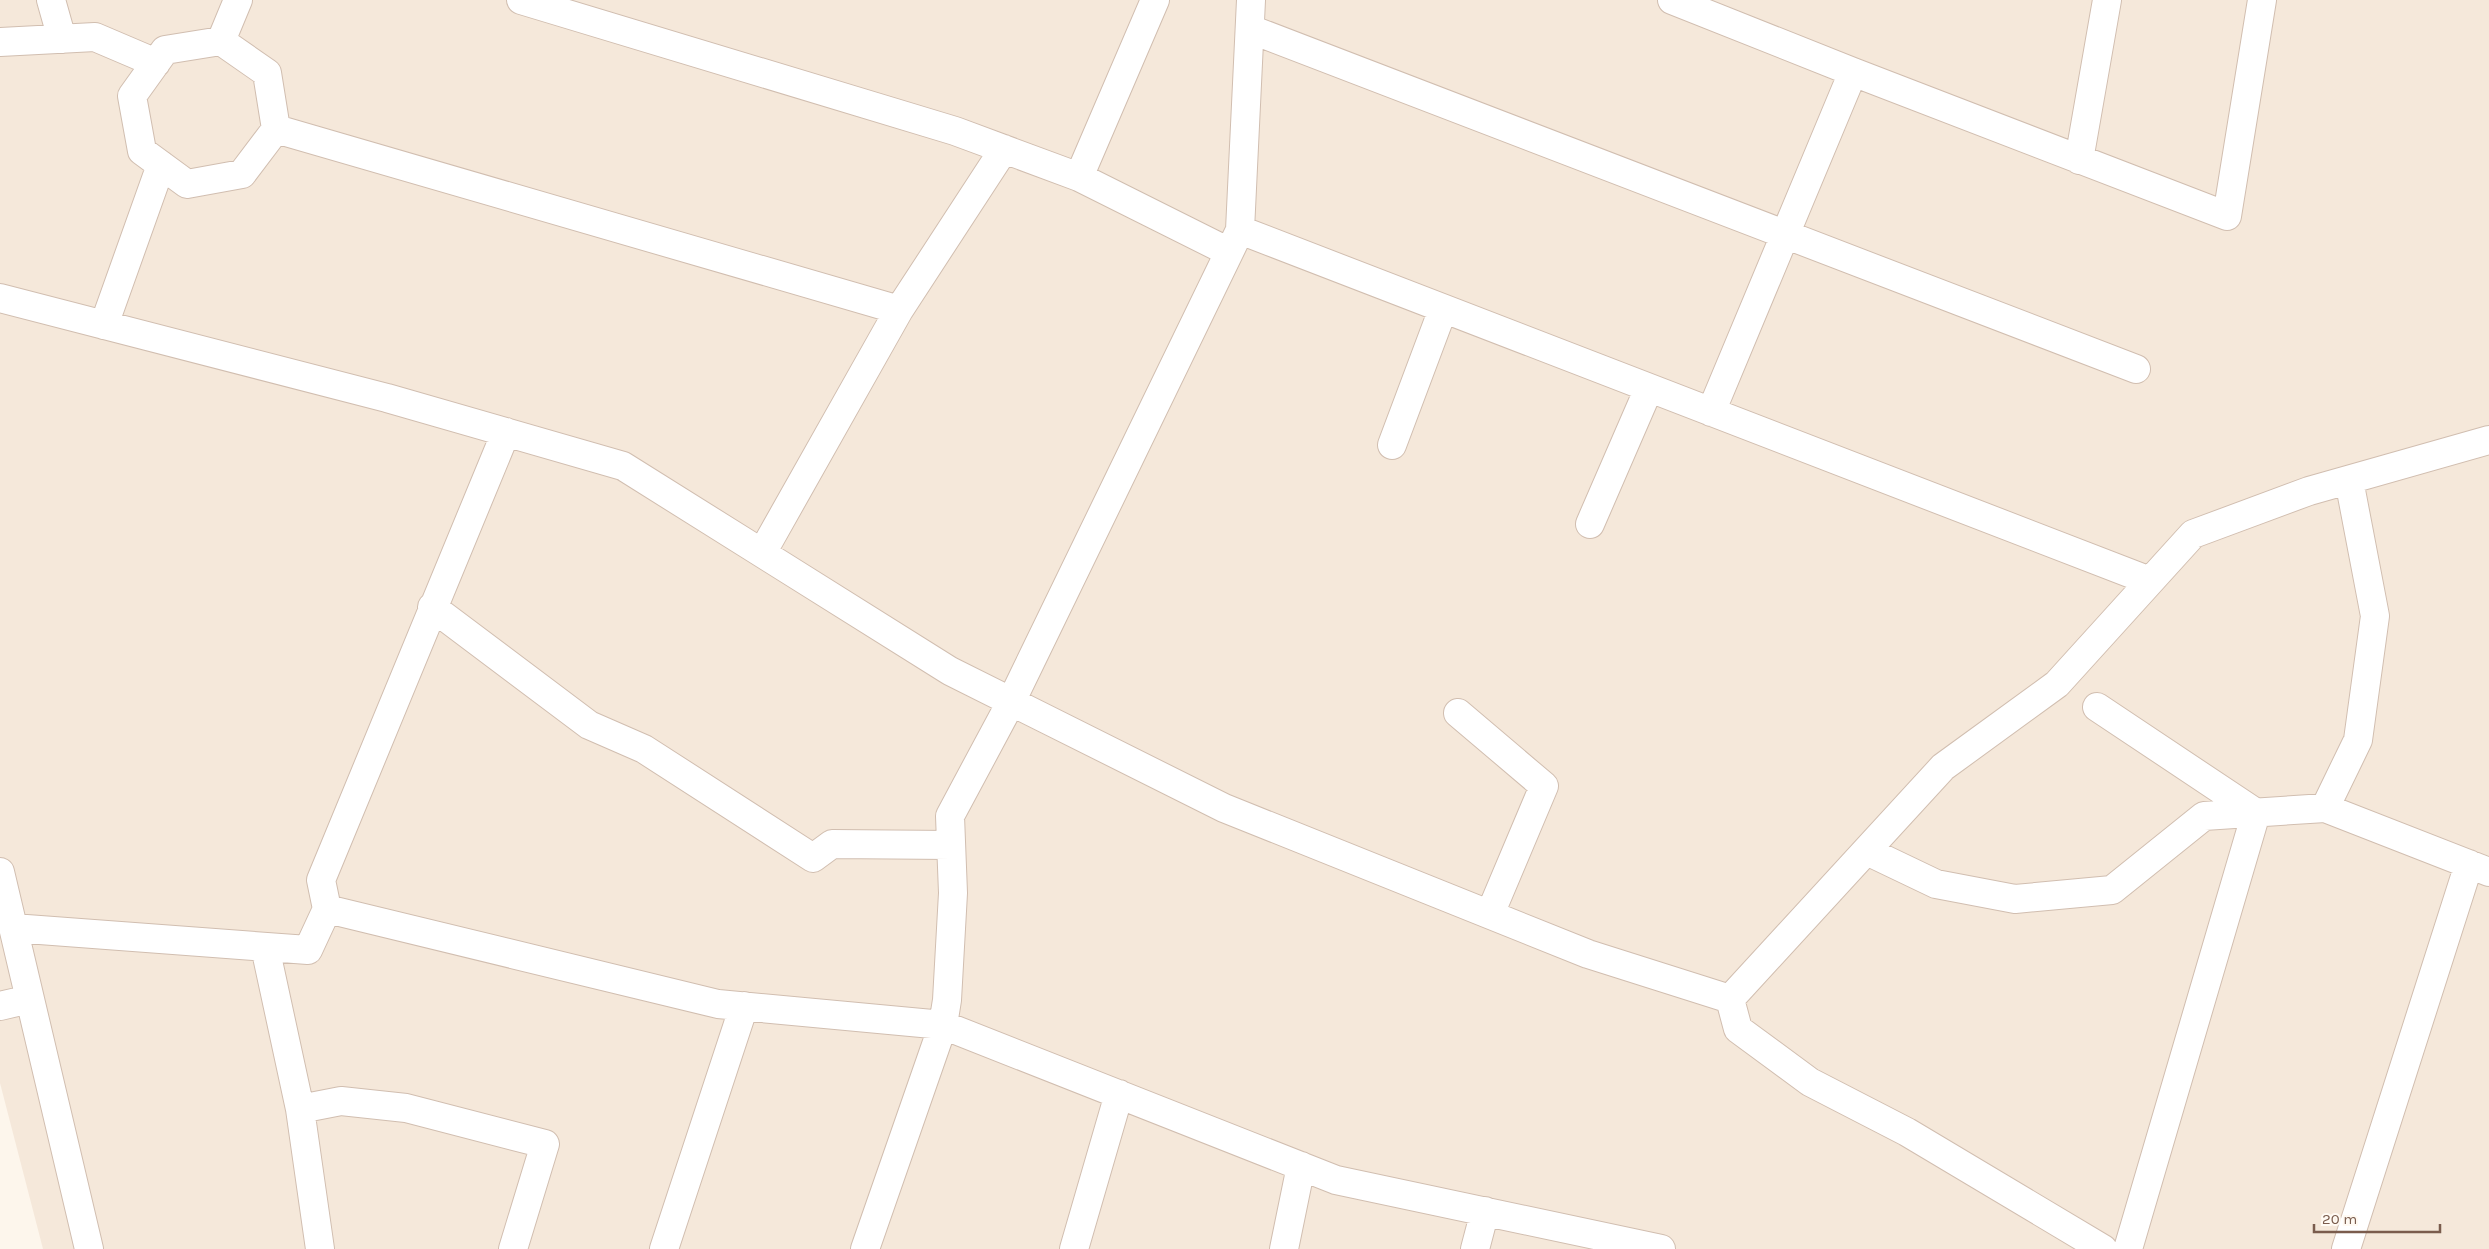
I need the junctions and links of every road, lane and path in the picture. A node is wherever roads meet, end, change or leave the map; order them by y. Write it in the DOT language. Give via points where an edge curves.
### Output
graph roads {
  1 [pos="51,0"];
  2 [pos="238,0"];
  3 [pos="522,0"];
  4 [pos="1155,0"];
  5 [pos="1251,0"];
  6 [pos="1672,0"];
  7 [pos="2107,0"];
  8 [pos="2262,0"];
  9 [pos="1250,30"];
  10 [pos="62,39"];
  11 [pos="221,41"];
  12 [pos="0,42"];
  13 [pos="156,63"];
  14 [pos="1853,72"];
  15 [pos="276,129"];
  16 [pos="1004,149"];
  17 [pos="2079,160"];
  18 [pos="161,165"];
  19 [pos="1079,177"];
  20 [pos="1786,234"];
  21 [pos="1235,241"];
  22 [pos="0,298"];
  23 [pos="1443,309"];
  24 [pos="899,310"];
  25 [pos="104,325"];
  26 [pos="2136,369"];
  27 [pos="1649,388"];
  28 [pos="1711,412"];
  29 [pos="506,432"];
  30 [pos="2489,440"];
  31 [pos="1392,445"];
  32 [pos="2349,480"];
  33 [pos="1590,524"];
  34 [pos="762,553"];
  35 [pos="2150,581"];
  36 [pos="432,607"];
  37 [pos="1011,702"];
  38 [pos="2098,706"];
  39 [pos="1458,713"];
  40 [pos="2325,808"];
  41 [pos="2256,813"];
  42 [pos="951,845"];
  43 [pos="1867,851"];
  44 [pos="2479,868"];
  45 [pos="0,872"];
  46 [pos="327,909"];
  47 [pos="1490,914"];
  48 [pos="13,928"];
  49 [pos="265,947"];
  50 [pos="30,999"];
  51 [pos="1730,999"];
  52 [pos="0,1006"];
  53 [pos="744,1006"];
  54 [pos="943,1025"];
  55 [pos="1119,1094"];
  56 [pos="300,1109"];
  57 [pos="1301,1166"];
  58 [pos="1485,1211"];
  59 [pos="1651,1248"];
  60 [pos="89,1249"];
  61 [pos="320,1249"];
  62 [pos="514,1249"];
  63 [pos="664,1249"];
  64 [pos="865,1249"];
  65 [pos="1074,1249"];
  66 [pos="1284,1249"];
  67 [pos="1474,1249"];
  68 [pos="2104,1249"];
  69 [pos="2128,1249"];
  70 [pos="2346,1249"];
  1 -- 10 [label="street"];
  2 -- 11 [label="street"];
  3 -- 16 [label="street" via="955,131"];
  4 -- 19 [label="street"];
  5 -- 9 [label="street"];
  6 -- 14 [label="street"];
  7 -- 17 [label="street"];
  8 -- 17 [label="street" via="2227,216"];
  9 -- 20 [label="street"];
  9 -- 21 [label="street"];
  10 -- 12 [label="street"];
  10 -- 13 [label="street" via="96,37"];
  11 -- 13 [label="street" via="166,50"];
  11 -- 15 [label="street" via="267,73"];
  13 -- 18 [label="street" via="132,96 142,151"];
  14 -- 17 [label="street"];
  14 -- 20 [label="street"];
  15 -- 18 [label="street" via="242,174 187,184"];
  15 -- 24 [label="street"];
  16 -- 19 [label="street"];
  16 -- 24 [label="street"];
  18 -- 25 [label="street"];
  19 -- 21 [label="street"];
  20 -- 26 [label="street"];
  20 -- 28 [label="street"];
  21 -- 23 [label="street"];
  21 -- 37 [label="street"];
  22 -- 25 [label="street"];
  23 -- 27 [label="street"];
  23 -- 31 [label="street"];
  24 -- 34 [label="street"];
  25 -- 29 [label="street"];
  27 -- 28 [label="street"];
  27 -- 33 [label="street"];
  28 -- 35 [label="street"];
  29 -- 34 [label="street" via="623,466"];
  29 -- 36 [label="street"];
  30 -- 32 [label="street"];
  32 -- 35 [label="street" via="2309,491 2193,534"];
  32 -- 40 [label="street" via="2375,616 2358,740"];
  34 -- 37 [label="street" via="950,671"];
  35 -- 43 [label="street" via="2057,684 1944,767"];
  36 -- 42 [label="street" via="588,726 644,748 813,858 832,844"];
  36 -- 46 [label="street" via="321,880"];
  37 -- 42 [label="street" via="950,816"];
  37 -- 47 [label="street" via="1224,808"];
  38 -- 41 [label="street"];
  39 -- 47 [label="street" via="1544,786"];
  40 -- 41 [label="street"];
  40 -- 44 [label="street"];
  41 -- 43 [label="street" via="2204,816 2112,890 2015,899 1936,884"];
  41 -- 69 [label="street"];
  42 -- 54 [label="street" via="953,893"];
  43 -- 51 [label="street"];
  44 -- 70 [label="street"];
  45 -- 48 [label="street"];
  46 -- 49 [label="street" via="308,950"];
  46 -- 53 [label="street" via="718,1004"];
  47 -- 51 [label="street" via="1588,954"];
  48 -- 49 [label="street"];
  48 -- 50 [label="street"];
  49 -- 56 [label="street"];
  50 -- 52 [label="street"];
  50 -- 60 [label="street"];
  51 -- 68 [label="street" via="1738,1029 1810,1082 1907,1132"];
  53 -- 54 [label="street"];
  53 -- 63 [label="street"];
  54 -- 55 [label="street"];
  54 -- 64 [label="street"];
  55 -- 57 [label="street"];
  55 -- 65 [label="street"];
  56 -- 61 [label="street"];
  56 -- 62 [label="street" via="341,1101 406,1108 545,1144"];
  57 -- 58 [label="street" via="1336,1180"];
  57 -- 66 [label="street"];
  58 -- 59 [label="street"];
  58 -- 67 [label="street"];
}
